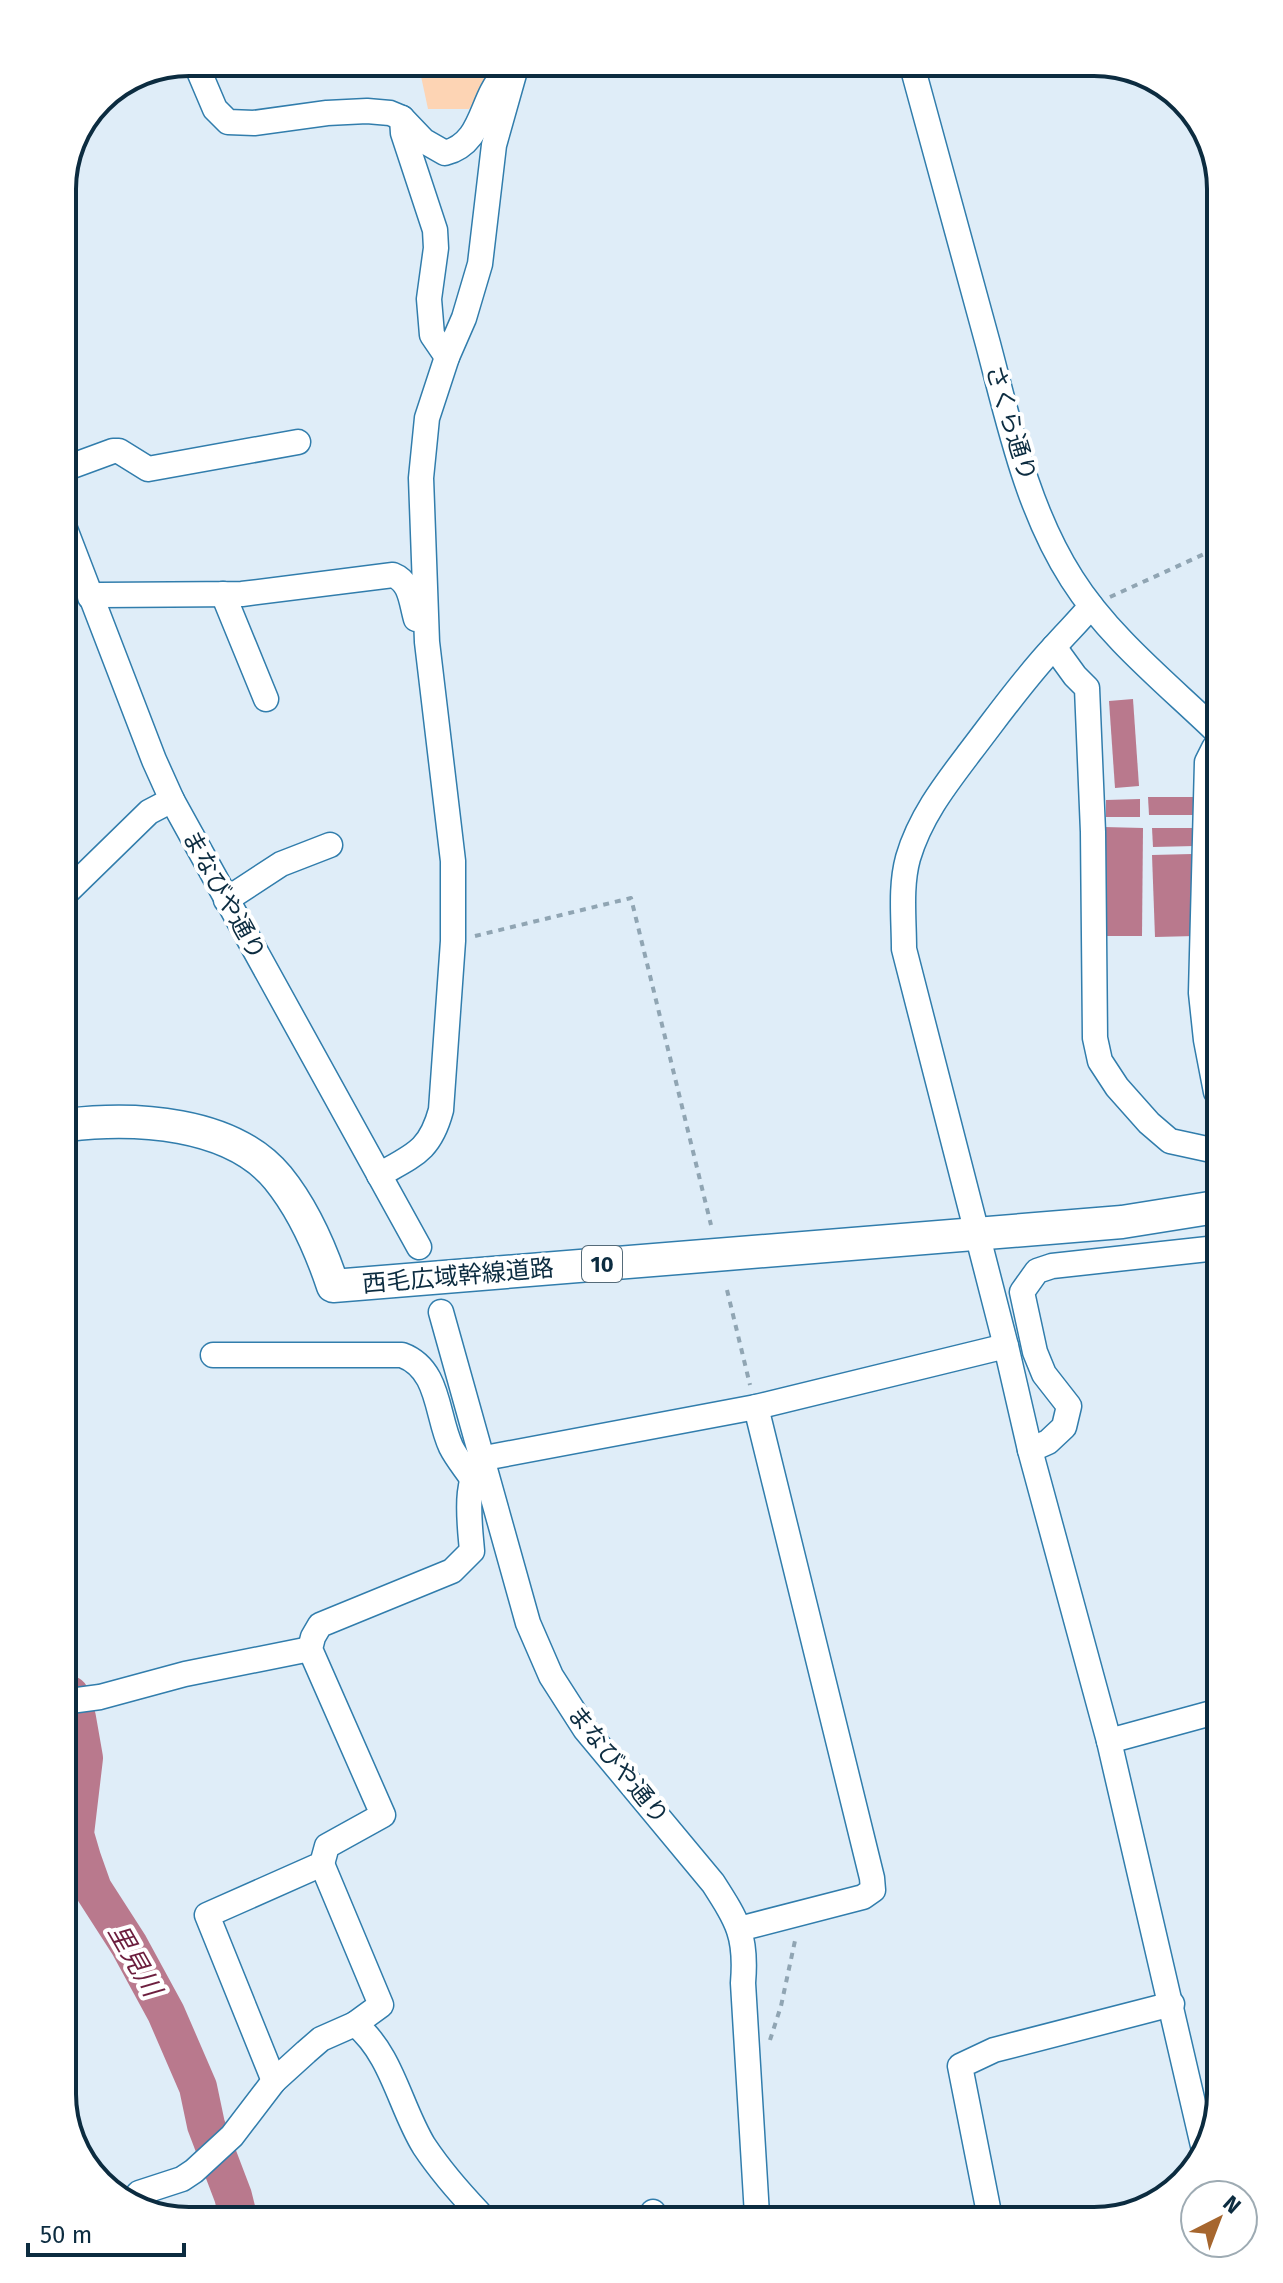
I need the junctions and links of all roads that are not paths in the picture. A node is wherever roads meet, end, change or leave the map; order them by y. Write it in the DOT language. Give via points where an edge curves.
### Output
graph roads {
  1 [pos="201,76"];
  2 [pos="503,76"];
  3 [pos="511,76"];
  4 [pos="915,76"];
  5 [pos="402,118"];
  6 [pos="447,357"];
  7 [pos="298,442"];
  8 [pos="76,465"];
  9 [pos="76,559"];
  10 [pos="223,594"];
  11 [pos="90,597"];
  12 [pos="1091,606"];
  13 [pos="427,642"];
  14 [pos="1054,647"];
  15 [pos="266,699"];
  16 [pos="1207,722"];
  17 [pos="1207,762"];
  18 [pos="172,800"];
  19 [pos="330,845"];
  20 [pos="76,883"];
  21 [pos="226,900"];
  22 [pos="1207,1045"];
  23 [pos="76,1124"];
  24 [pos="1207,1149"];
  25 [pos="379,1175"];
  26 [pos="1207,1208"];
  27 [pos="976,1235"];
  28 [pos="419,1247"];
  29 [pos="1207,1249"];
  30 [pos="441,1312"];
  31 [pos="1006,1346"];
  32 [pos="213,1355"];
  33 [pos="756,1407"];
  34 [pos="1030,1450"];
  35 [pos="478,1470"];
  36 [pos="310,1649"];
  37 [pos="76,1701"];
  38 [pos="1207,1714"];
  39 [pos="1109,1741"];
  40 [pos="322,1864"];
  41 [pos="739,1929"];
  42 [pos="1172,2004"];
  43 [pos="355,2024"];
  44 [pos="274,2081"];
  45 [pos="1200,2131"];
  46 [pos="138,2194"];
  47 [pos="473,2207"];
  48 [pos="757,2207"];
  49 [pos="988,2207"];
  1 -- 5 [label="street" via="215,109 231,123 367,111"];
  2 -- 5 [label="street" via="482,118 457,150 445,153 434,148"];
  3 -- 6 [label="street" via="494,145 480,264"];
  4 -- 12 [label="street, さくら通り" via="1019,459 1050,540"];
  5 -- 6 [label="street" via="435,230 429,299 432,335"];
  6 -- 13 [label="street" via="427,418 421,478"];
  7 -- 8 [label="street" via="148,469 119,451"];
  9 -- 11 [label="street, まなびや通り"];
  10 -- 11 [label="street"];
  10 -- 13 [label="street" via="393,575 407,585 418,629"];
  10 -- 15 [label="street"];
  11 -- 18 [label="street, まなびや通り"];
  12 -- 14 [label="street"];
  12 -- 16 [label="street, さくら通り"];
  13 -- 25 [label="street" via="453,861 441,1110 425,1146"];
  14 -- 24 [label="street" via="1087,688 1095,1038 1100,1061 1117,1087 1170,1141"];
  14 -- 27 [label="street" via="941,790 907,861 904,949"];
  17 -- 22 [label="street" via="1201,993"];
  18 -- 20 [label="street" via="149,812"];
  18 -- 21 [label="street, まなびや通り"];
  19 -- 21 [label="street" via="281,864"];
  21 -- 25 [label="street, まなびや通り"];
  23 -- 27 [label="main road, 西毛広域幹線道路 / 10" via="129,1121 182,1127 224,1140 257,1159 297,1205 333,1286"];
  25 -- 28 [label="street, まなびや通り"];
  26 -- 27 [label="main road, 西毛広域幹線道路 / 10"];
  27 -- 31 [label="street"];
  29 -- 34 [label="street" via="1037,1271 1022,1292 1035,1352 1044,1374 1069,1406 1064,1427"];
  30 -- 35 [label="street, まなびや通り"];
  31 -- 33 [label="street"];
  31 -- 34 [label="street"];
  32 -- 35 [label="street" via="402,1355 414,1360 429,1378 452,1449"];
  33 -- 35 [label="street" via="490,1457"];
  33 -- 41 [label="street" via="873,1890"];
  34 -- 39 [label="street"];
  35 -- 36 [label="street" via="468,1498 472,1551 465,1559 452,1571 320,1625"];
  35 -- 41 [label="street, まなびや通り" via="551,1676 585,1729 713,1883"];
  36 -- 37 [label="street"];
  36 -- 40 [label="street" via="383,1815 327,1846"];
  38 -- 39 [label="street"];
  39 -- 42 [label="street"];
  40 -- 43 [label="street" via="381,2005"];
  40 -- 44 [label="street" via="207,1915"];
  41 -- 48 [label="street, まなびや通り" via="745,1953"];
  42 -- 45 [label="street"];
  42 -- 49 [label="street" via="994,2050 960,2066"];
  43 -- 44 [label="street" via="321,2039"];
  43 -- 47 [label="street" via="373,2041 423,2145"];
  44 -- 46 [label="street" via="203,2164 182,2179"];
}
